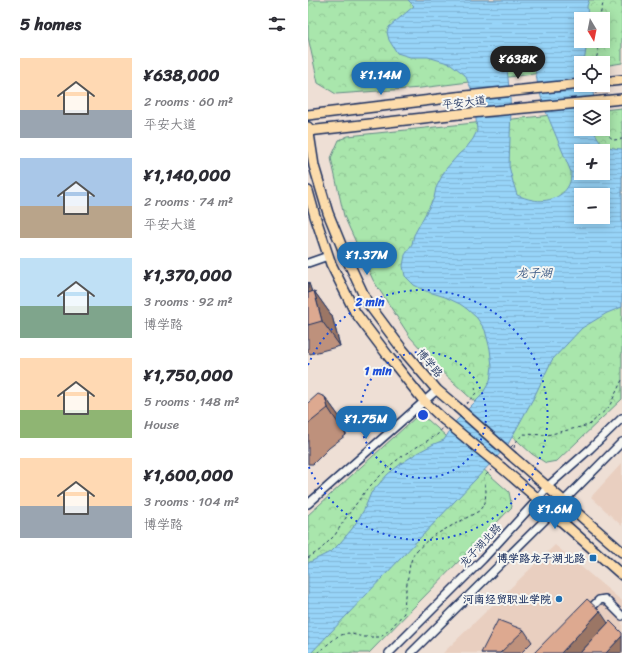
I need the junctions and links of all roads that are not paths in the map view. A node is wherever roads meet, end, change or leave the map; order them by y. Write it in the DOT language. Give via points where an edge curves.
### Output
graph roads {
  1 [pos="622,80"];
  2 [pos="610,81"];
  3 [pos="574,85"];
  4 [pos="622,99"];
  5 [pos="308,115"];
  6 [pos="308,128"];
  7 [pos="308,131"];
  8 [pos="308,191"];
  9 [pos="328,256"];
  10 [pos="308,263"];
  11 [pos="437,390"];
  12 [pos="424,402"];
  13 [pos="622,418"];
  14 [pos="622,442"];
  15 [pos="547,487"];
  16 [pos="538,499"];
  17 [pos="563,501"];
  18 [pos="308,504"];
  19 [pos="552,513"];
  20 [pos="622,552"];
  21 [pos="622,574"];
  22 [pos="583,616"];
  23 [pos="622,616"];
  24 [pos="389,653"];
  25 [pos="411,653"];
  1 -- 2 [label="main road"];
  3 -- 5 [label="main road, 平安大道"];
  4 -- 7 [label="main road, 平安大道, bridge"];
  6 -- 7 [label="main road, 博学路"];
  7 -- 11 [label="main road, 博学路" via="314,166 328,212 367,302"];
  8 -- 9 [label="main road"];
  9 -- 10 [label="street"];
  9 -- 12 [label="main road" via="355,312"];
  11 -- 12 [label="street"];
  11 -- 15 [label="main road, 博学路, bridge"];
  12 -- 16 [label="main road, bridge"];
  12 -- 18 [label="street"];
  13 -- 15 [label="street, 龙子湖北路"];
  14 -- 17 [label="street"];
  15 -- 16 [label="street, 龙子湖北路"];
  15 -- 17 [label="main road, 博学路"];
  16 -- 19 [label="main road"];
  16 -- 24 [label="street, 龙子湖北路" via="483,559"];
  17 -- 19 [label="street"];
  17 -- 20 [label="main road, 博学路"];
  19 -- 21 [label="main road"];
  19 -- 25 [label="street"];
  22 -- 23 [label="street" via="599,600 605,599"];
}
